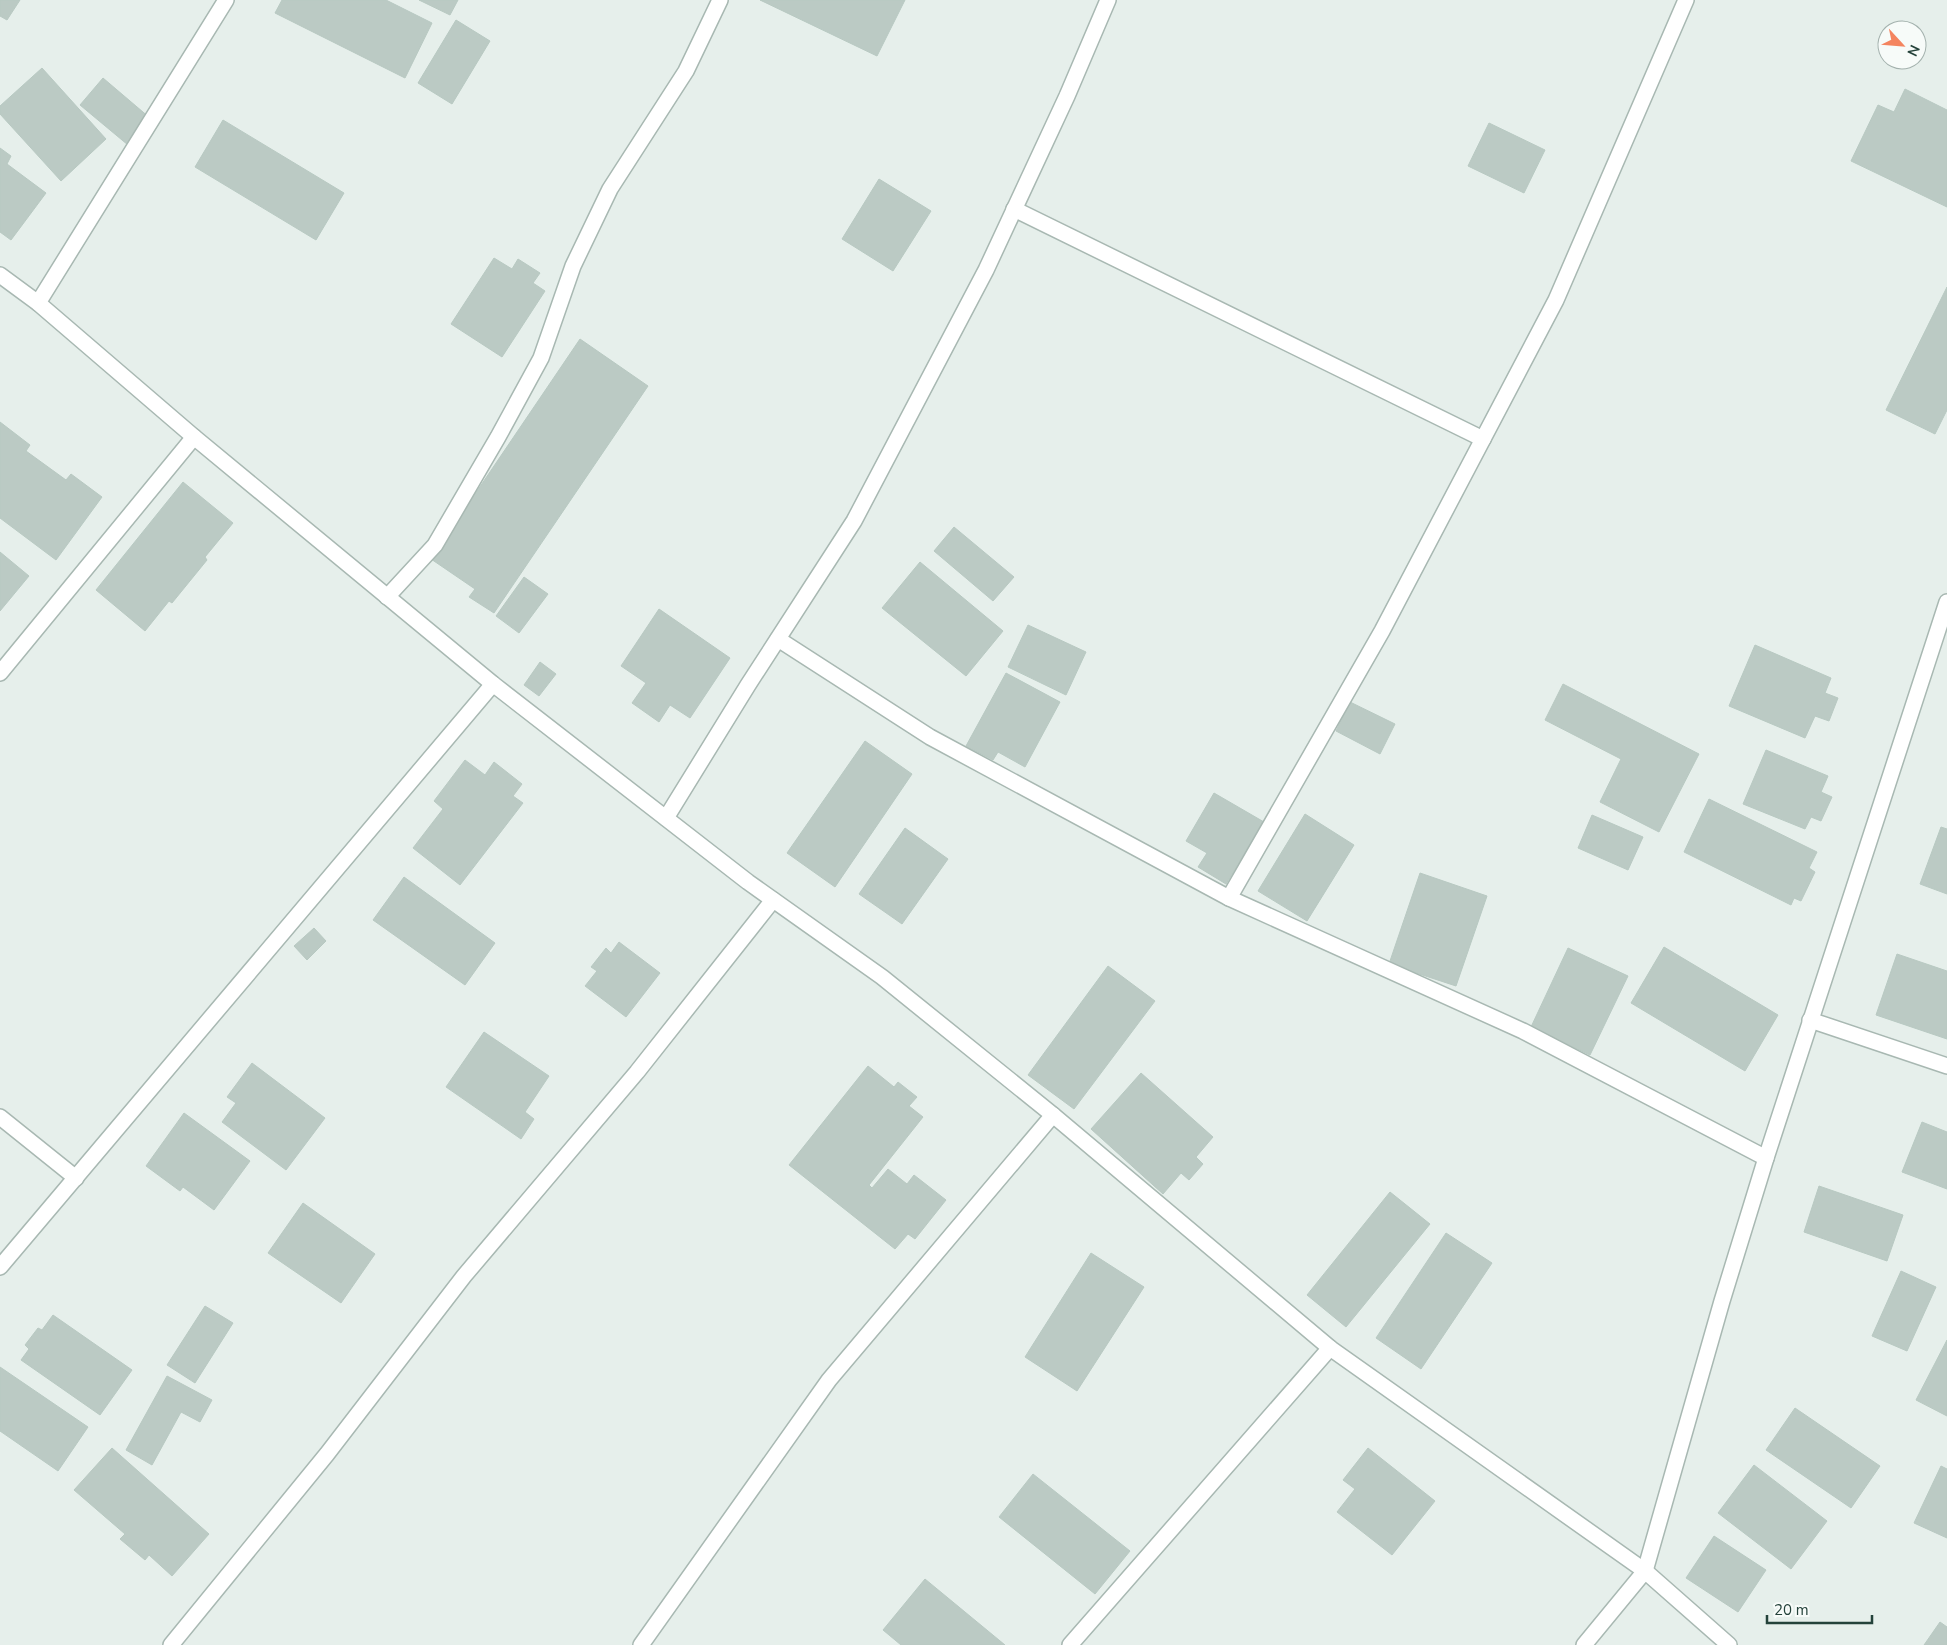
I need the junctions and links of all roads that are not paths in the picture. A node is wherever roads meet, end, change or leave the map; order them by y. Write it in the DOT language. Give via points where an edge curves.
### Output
graph roads {
  1 [pos="226,0"];
  2 [pos="720,0"];
  3 [pos="1108,0"];
  4 [pos="1686,0"];
  5 [pos="1014,208"];
  6 [pos="0,275"];
  7 [pos="38,303"];
  8 [pos="194,438"];
  9 [pos="1483,439"];
  10 [pos="387,597"];
  11 [pos="1947,602"];
  12 [pos="778,639"];
  13 [pos="0,673"];
  14 [pos="492,684"];
  15 [pos="666,818"];
  16 [pos="1229,898"];
  17 [pos="773,900"];
  18 [pos="1810,1020"];
  19 [pos="1947,1066"];
  20 [pos="1053,1115"];
  21 [pos="0,1117"];
  22 [pos="1766,1158"];
  23 [pos="76,1178"];
  24 [pos="0,1268"];
  25 [pos="1330,1348"];
  26 [pos="1644,1571"];
  27 [pos="171,1645"];
  28 [pos="641,1645"];
  29 [pos="1070,1645"];
  30 [pos="1584,1645"];
  31 [pos="1729,1645"];
  1 -- 7 [label="street"];
  2 -- 10 [label="street" via="686,71 610,189 573,266 541,358 498,437 435,545"];
  3 -- 5 [label="street"];
  4 -- 9 [label="street" via="1556,300"];
  5 -- 9 [label="street"];
  5 -- 12 [label="street" via="986,270 854,521"];
  6 -- 7 [label="street"];
  7 -- 8 [label="street"];
  8 -- 10 [label="street"];
  8 -- 13 [label="street"];
  9 -- 16 [label="street" via="1382,631"];
  10 -- 14 [label="street"];
  11 -- 18 [label="street"];
  12 -- 15 [label="street"];
  12 -- 16 [label="street" via="930,738"];
  14 -- 15 [label="street"];
  14 -- 23 [label="street"];
  15 -- 17 [label="street"];
  16 -- 22 [label="street" via="1523,1031"];
  17 -- 20 [label="street" via="882,977"];
  17 -- 27 [label="street" via="637,1072 464,1276 328,1454"];
  18 -- 19 [label="street"];
  18 -- 22 [label="street"];
  20 -- 25 [label="street"];
  20 -- 28 [label="street" via="829,1380"];
  21 -- 23 [label="street"];
  22 -- 26 [label="street"];
  23 -- 24 [label="street"];
  25 -- 26 [label="street"];
  25 -- 29 [label="street"];
  26 -- 30 [label="street"];
  26 -- 31 [label="street"];
}
